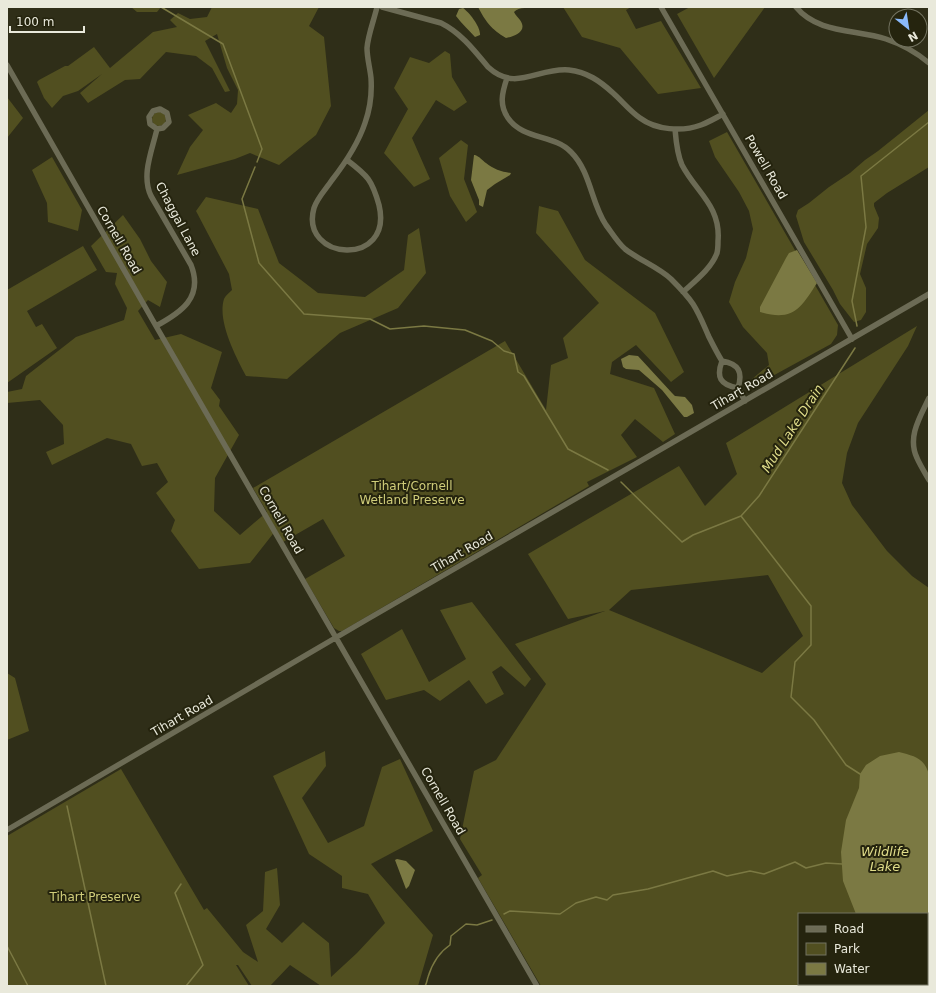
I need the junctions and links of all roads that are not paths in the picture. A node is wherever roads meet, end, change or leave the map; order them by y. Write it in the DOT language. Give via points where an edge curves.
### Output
graph roads {
  1 [pos="377,7"];
  2 [pos="382,7"];
  3 [pos="661,7"];
  4 [pos="796,7"];
  5 [pos="929,63"];
  6 [pos="7,65"];
  7 [pos="507,78"];
  8 [pos="723,114"];
  9 [pos="157,129"];
  10 [pos="675,129"];
  11 [pos="347,160"];
  12 [pos="683,292"];
  13 [pos="929,294"];
  14 [pos="156,326"];
  15 [pos="852,339"];
  16 [pos="722,361"];
  17 [pos="738,388"];
  18 [pos="929,398"];
  19 [pos="745,401"];
  20 [pos="929,480"];
  21 [pos="336,638"];
  22 [pos="7,830"];
  23 [pos="537,986"];
  1 -- 11 [label="street" via="367,46 370,106 363,130"];
  2 -- 7 [label="street" via="441,22 460,35 493,72"];
  3 -- 8 [label="street, Powell Road"];
  4 -- 5 [label="street" via="816,23 887,40"];
  6 -- 14 [label="street, Cornell Road"];
  7 -- 10 [label="street" via="522,79 557,70 582,72 601,82 640,119 657,127"];
  7 -- 12 [label="street" via="502,106 512,124 522,131 560,143 571,151 584,169 605,224 616,238 624,248 670,278"];
  8 -- 10 [label="street" via="700,125"];
  8 -- 15 [label="street, Powell Road"];
  9 -- 14 [label="street, Chaggal Lane" via="147,173 147,187 191,265 194,283 192,296 185,307"];
  10 -- 12 [label="street" via="676,146 682,163 715,213 719,235 717,252 709,266"];
  11 -- 11 [label="street" via="317,201 313,218 322,240 334,248 346,251 358,249 370,242 378,230 381,216 371,181"];
  12 -- 16 [label="street" via="700,315"];
  13 -- 15 [label="street, Tihart Road"];
  14 -- 21 [label="street, Cornell Road"];
  15 -- 19 [label="street, Tihart Road"];
  16 -- 17 [label="street" via="734,365 738,370"];
  16 -- 17 [label="street" via="720,378 726,385"];
  17 -- 19 [label="street"];
  18 -- 20 [label="street" via="915,427 914,443 917,458"];
  19 -- 21 [label="street, Tihart Road"];
  21 -- 22 [label="street, Tihart Road"];
  21 -- 23 [label="street, Cornell Road"];
}
